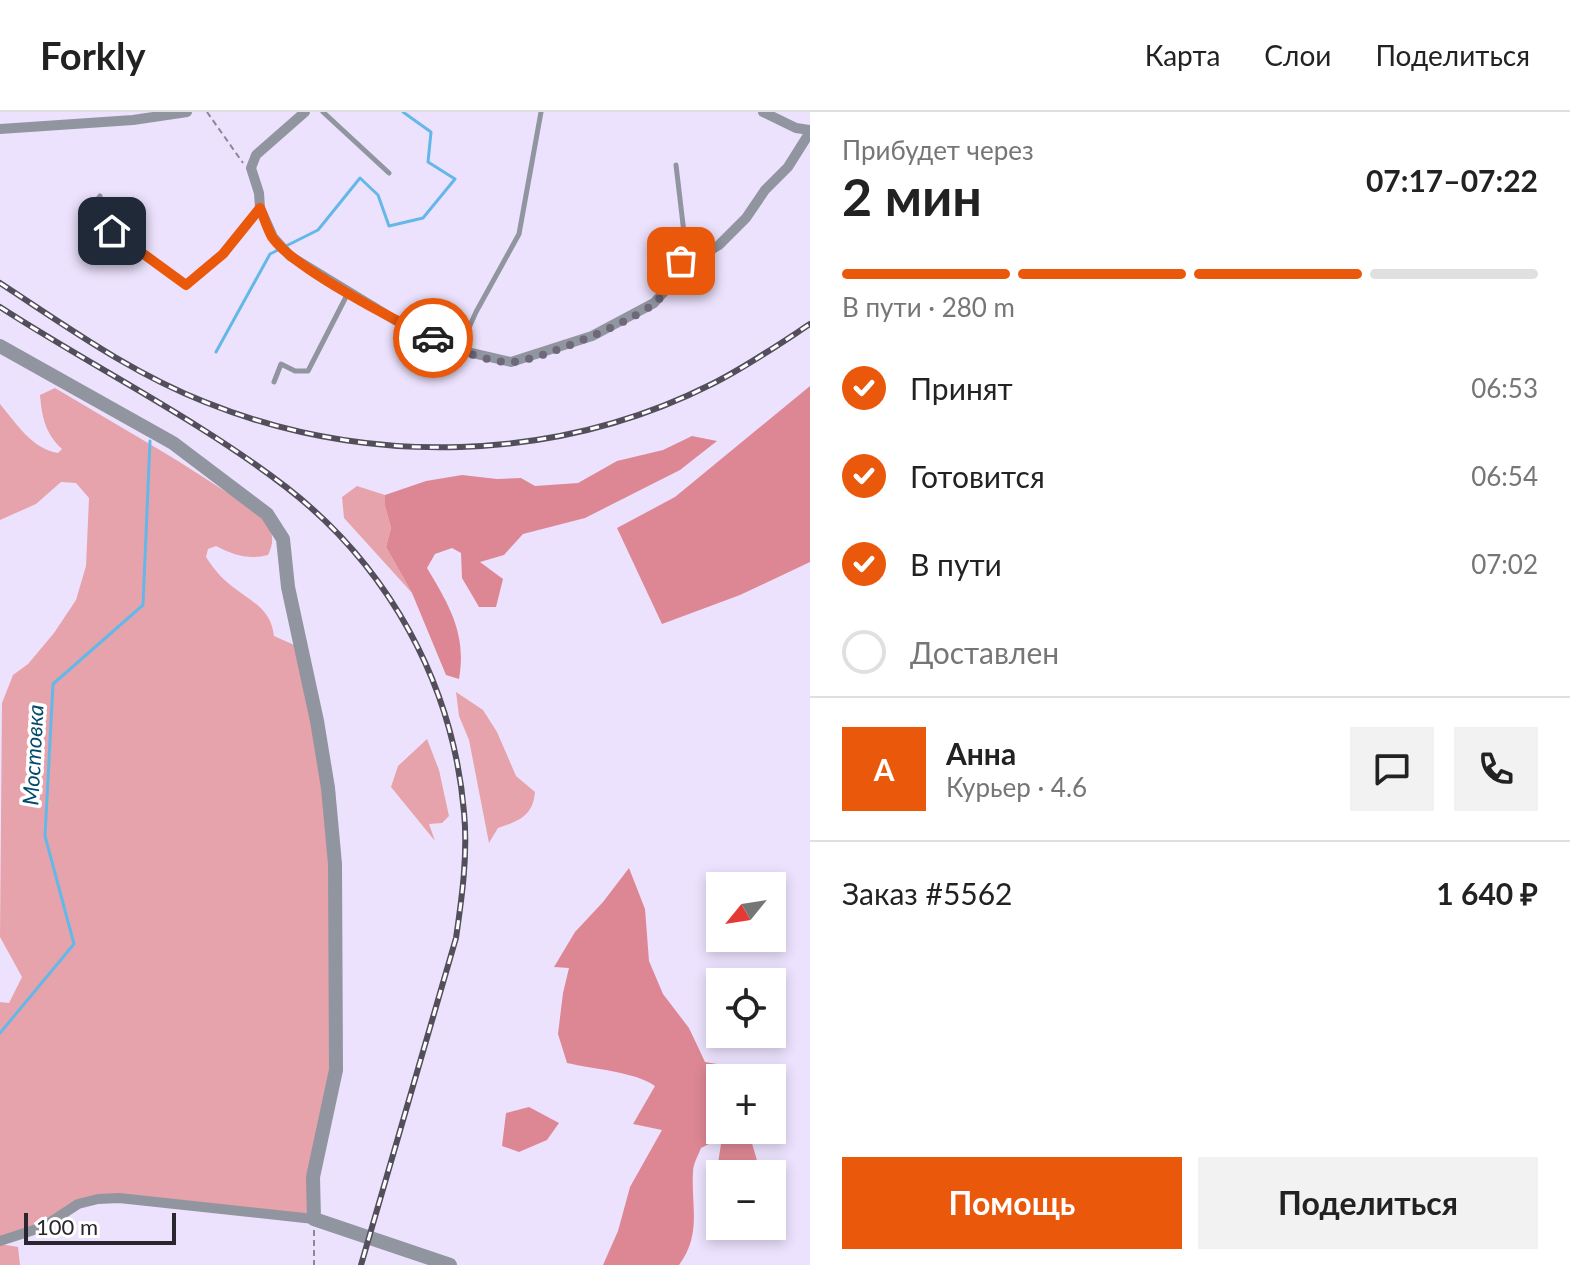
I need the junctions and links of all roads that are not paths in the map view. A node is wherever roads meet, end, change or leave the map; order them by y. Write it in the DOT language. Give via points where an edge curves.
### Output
graph roads {
  1 [pos="187,112"];
  2 [pos="305,112"];
  3 [pos="323,112"];
  4 [pos="541,112"];
  5 [pos="763,112"];
  6 [pos="0,129"];
  7 [pos="810,131"];
  8 [pos="676,165"];
  9 [pos="389,173"];
  10 [pos="100,196"];
  11 [pos="260,208"];
  12 [pos="677,270"];
  13 [pos="349,292"];
  14 [pos="0,346"];
  15 [pos="459,350"];
  16 [pos="274,382"];
  17 [pos="314,1219"];
  18 [pos="0,1241"];
  19 [pos="450,1265"];
  1 -- 6 [label="street"];
  2 -- 11 [label="street" via="256,155 251,168"];
  3 -- 9 [label="lane"];
  4 -- 15 [label="lane" via="519,234"];
  5 -- 7 [label="street"];
  7 -- 12 [label="street" via="746,218 719,245"];
  8 -- 12 [label="lane" via="684,233"];
  10 -- 11 [label="lane" via="87,213 186,285 223,254"];
  11 -- 13 [label="street" via="273,237 290,256"];
  12 -- 15 [label="street" via="654,303 592,336 511,362"];
  13 -- 15 [label="street"];
  13 -- 16 [label="lane" via="308,371 281,364"];
  14 -- 17 [label="street" via="209,467 267,514 283,539 328,788 335,864 336,1070 313,1177"];
  17 -- 18 [label="street" via="98,1199 78,1204 43,1227"];
  17 -- 19 [label="street"];
}
